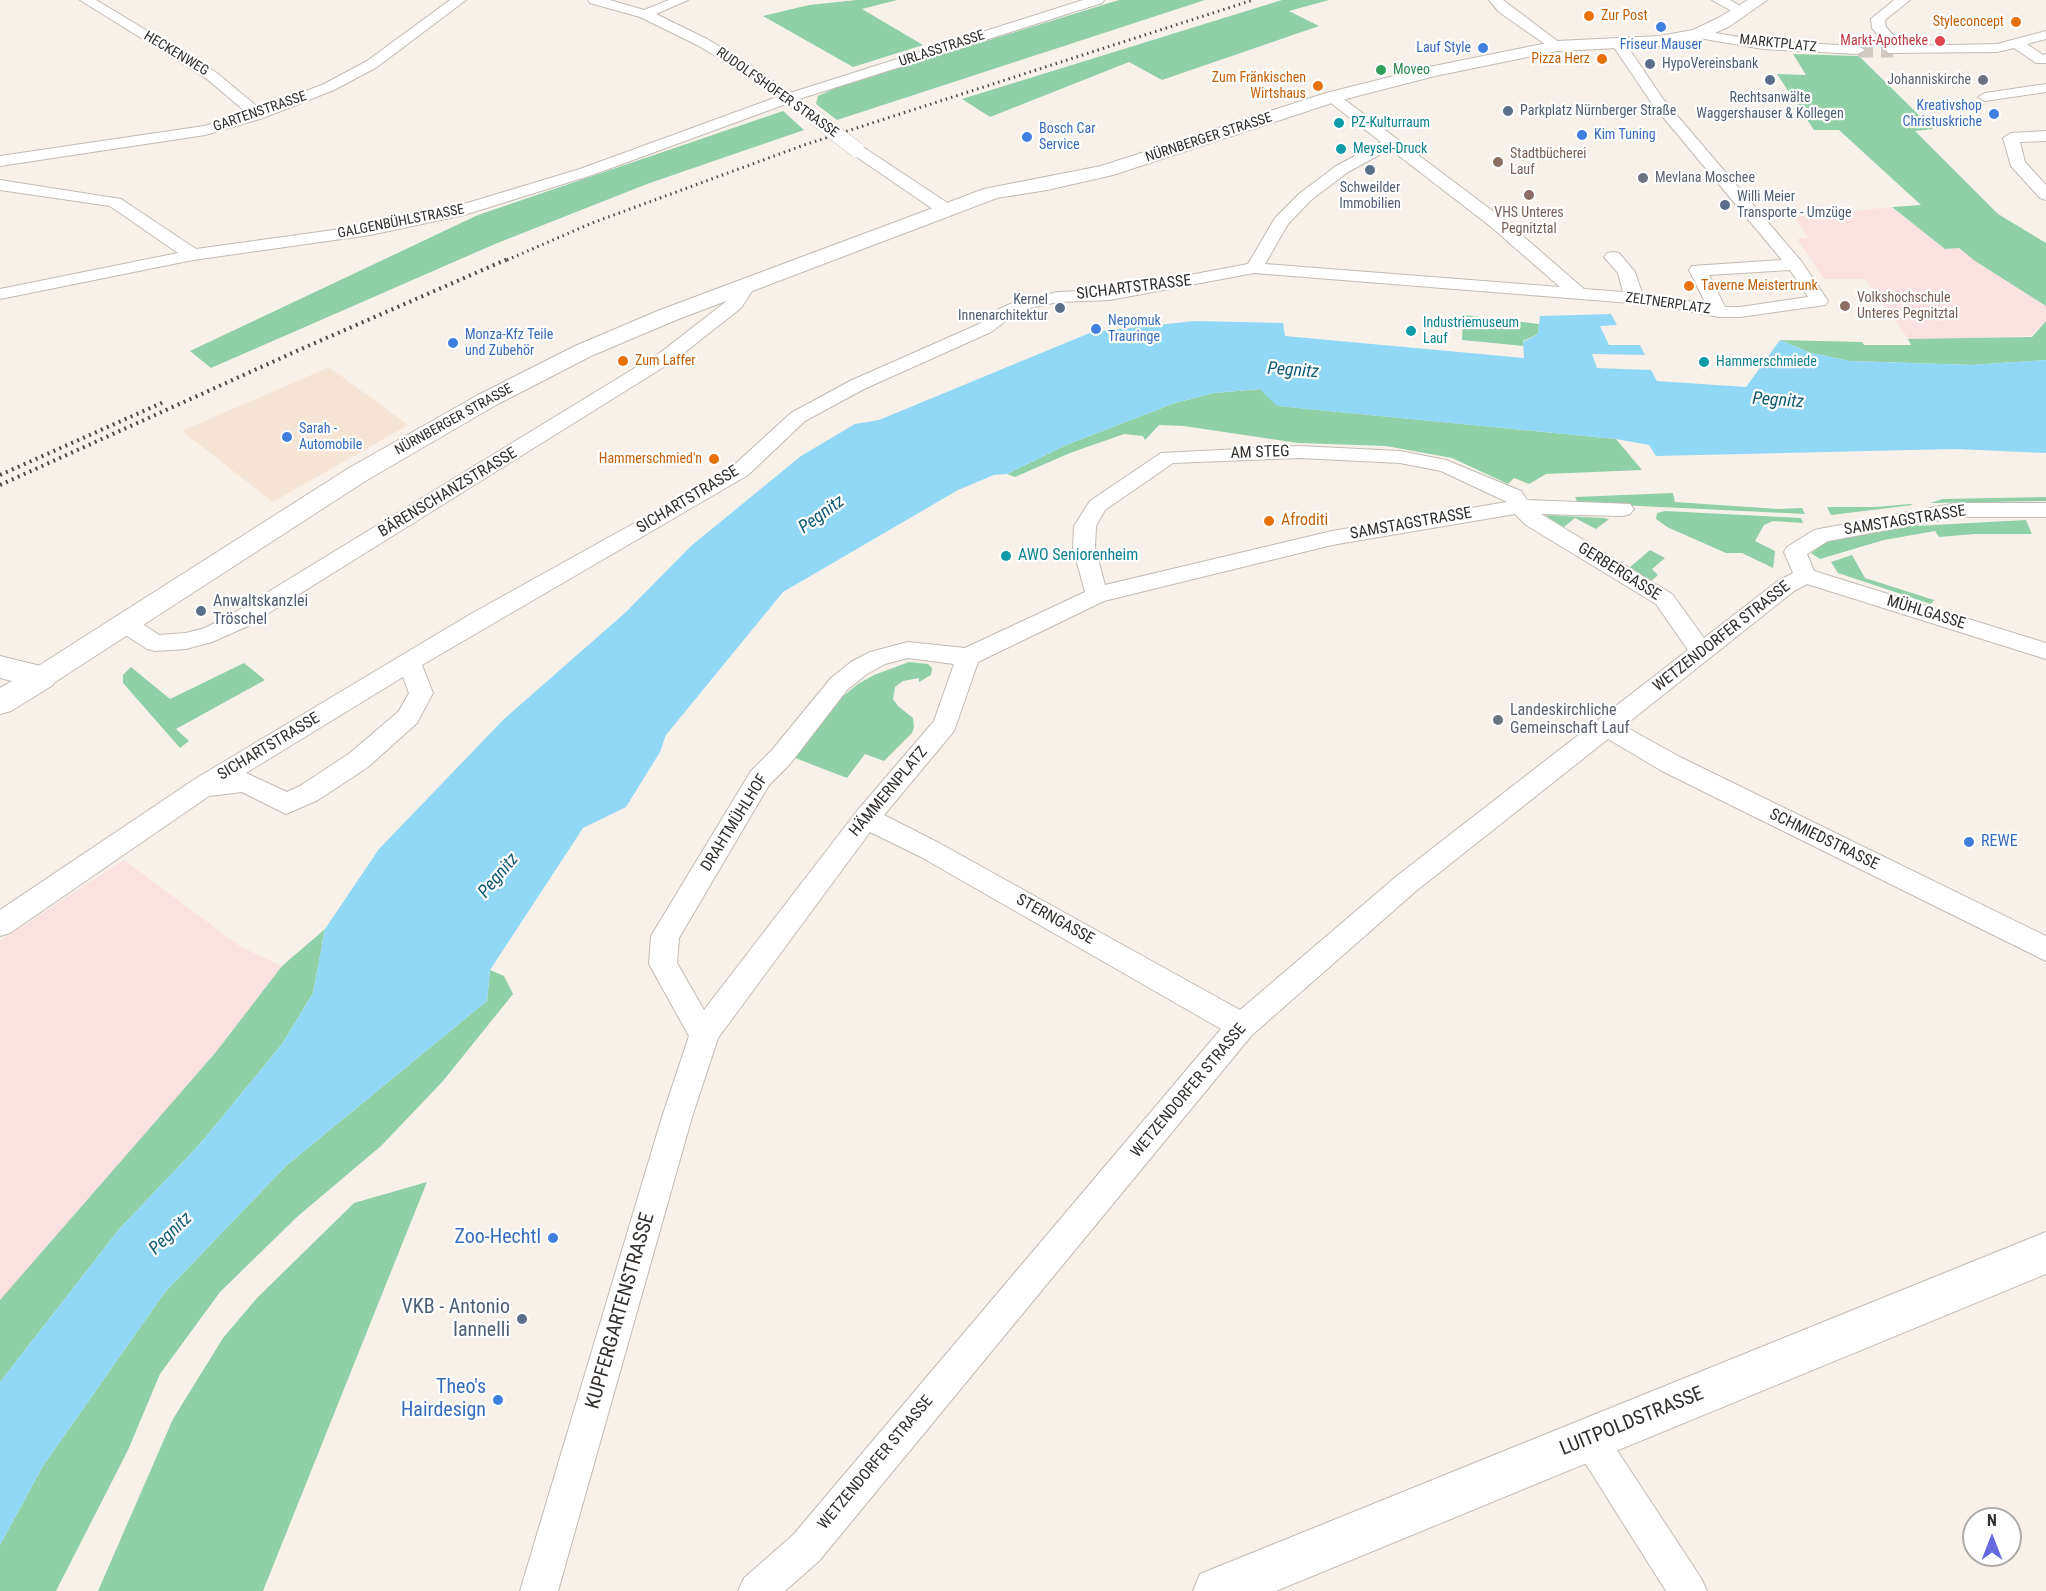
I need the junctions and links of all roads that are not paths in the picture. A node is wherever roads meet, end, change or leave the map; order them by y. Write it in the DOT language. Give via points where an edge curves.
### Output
graph roads {
  1 [pos="87,0"];
  2 [pos="459,0"];
  3 [pos="595,0"];
  4 [pos="681,0"];
  5 [pos="1096,0"];
  6 [pos="1496,0"];
  7 [pos="1719,0"];
  8 [pos="1759,0"];
  9 [pos="1903,0"];
  10 [pos="1742,11"];
  11 [pos="645,14"];
  12 [pos="1698,34"];
  13 [pos="2046,35"];
  14 [pos="1618,43"];
  15 [pos="2016,43"];
  16 [pos="1557,46"];
  17 [pos="1858,50"];
  18 [pos="2044,63"];
  19 [pos="2046,88"];
  20 [pos="1332,97"];
  21 [pos="1985,97"];
  22 [pos="788,98"];
  23 [pos="258,115"];
  24 [pos="2046,136"];
  25 [pos="1392,142"];
  26 [pos="0,161"];
  27 [pos="0,185"];
  28 [pos="2046,195"];
  29 [pos="946,210"];
  30 [pos="194,255"];
  31 [pos="1612,257"];
  32 [pos="1795,265"];
  33 [pos="1254,268"];
  34 [pos="747,285"];
  35 [pos="0,294"];
  36 [pos="1580,295"];
  37 [pos="1634,298"];
  38 [pos="1719,312"];
  39 [pos="1520,507"];
  40 [pos="1623,509"];
  41 [pos="2046,510"];
  42 [pos="1805,576"];
  43 [pos="1097,595"];
  44 [pos="126,624"];
  45 [pos="2046,651"];
  46 [pos="1703,653"];
  47 [pos="968,657"];
  48 [pos="410,662"];
  49 [pos="0,668"];
  50 [pos="42,677"];
  51 [pos="0,704"];
  52 [pos="1605,726"];
  53 [pos="204,786"];
  54 [pos="866,818"];
  55 [pos="0,925"];
  56 [pos="2046,949"];
  57 [pos="1242,1026"];
  58 [pos="705,1032"];
  59 [pos="2046,1253"];
  60 [pos="1589,1438"];
  61 [pos="539,1591"];
  62 [pos="757,1591"];
  63 [pos="1217,1591"];
  64 [pos="1689,1591"];
  1 -- 23 [label="street, HECKENWEG" via="213,76"];
  2 -- 23 [label="street, GARTENSTRASSE" via="372,64 329,87"];
  3 -- 11 [label="street, RUDOLFSHOFER STRASSE"];
  4 -- 11 [label="street"];
  5 -- 22 [label="street, URLASSTRASSE"];
  6 -- 16 [label="street"];
  7 -- 10 [label="street"];
  8 -- 10 [label="street, NÜRNBERGER STRASSE"];
  9 -- 15 [label="street" via="1878,19 1879,28 1896,50 1997,48"];
  10 -- 12 [label="street, NÜRNBERGER STRASSE"];
  11 -- 22 [label="street, RUDOLFSHOFER STRASSE" via="711,47"];
  12 -- 14 [label="street, NÜRNBERGER STRASSE"];
  12 -- 17 [label="street, MARKTPLATZ" via="1763,45"];
  13 -- 15 [label="street"];
  14 -- 16 [label="street, NÜRNBERGER STRASSE"];
  14 -- 32 [label="street" via="1658,102"];
  15 -- 18 [label="street"];
  16 -- 20 [label="street, NÜRNBERGER STRASSE"];
  19 -- 21 [label="street"];
  20 -- 25 [label="street"];
  20 -- 29 [label="street, NÜRNBERGER STRASSE" via="1206,141 1047,184 1004,201"];
  22 -- 29 [label="street, RUDOLFSHOFER STRASSE, bridge"];
  22 -- 30 [label="street, GALGENBÜHLSTRASSE" via="586,172 458,211 370,230"];
  23 -- 26 [label="street, GARTENSTRASSE" via="194,132"];
  24 -- 28 [label="street" via="2011,138 2017,163"];
  25 -- 33 [label="street" via="1342,169 1305,197 1281,222"];
  25 -- 36 [label="street" via="1496,222"];
  27 -- 30 [label="street" via="115,202"];
  29 -- 34 [label="street, NÜRNBERGER STRASSE"];
  30 -- 35 [label="street, GALGENBÜHLSTRASSE"];
  31 -- 37 [label="street" via="1626,272"];
  32 -- 38 [label="street, ZELTNERPLATZ" via="1819,301"];
  32 -- 38 [label="street, ZELTNERPLATZ" via="1698,270"];
  33 -- 36 [label="street, SICHARTSTRASSE"];
  33 -- 48 [label="street, SICHARTSTRASSE" via="1110,295 1058,297 1005,313 985,328 857,385 798,417 741,470"];
  34 -- 44 [label="street, NÜRNBERGER STRASSE" via="583,351 487,400 358,474"];
  34 -- 44 [label="street, BÄRENSCHANZSTRASSE" via="735,304 669,356 240,620 186,641 155,643"];
  36 -- 37 [label="street, ZELTNERPLATZ"];
  37 -- 38 [label="street, ZELTNERPLATZ"];
  39 -- 40 [label="street, SAMSTAGSTRASSE"];
  39 -- 43 [label="street, SAMSTAGSTRASSE" via="1332,538"];
  39 -- 43 [label="street, AM STEG" via="1514,496 1488,483 1446,466 1400,457 1299,452 1168,456 1097,506 1085,526 1084,548"];
  39 -- 46 [label="street, GERBERGASSE" via="1534,520 1664,599"];
  41 -- 42 [label="street, SAMSTAGSTRASSE" via="1957,510 1822,535 1796,552"];
  42 -- 45 [label="street, MÜHLGASSE"];
  42 -- 46 [label="street, WETZENDORFER STRASSE" via="1786,586"];
  43 -- 47 [label="street"];
  44 -- 50 [label="street, NÜRNBERGER STRASSE"];
  46 -- 52 [label="street, WETZENDORFER STRASSE"];
  47 -- 54 [label="street, HÄMMERNPLATZ" via="945,725"];
  47 -- 58 [label="street, DRAHTMÜHLHOF" via="908,650 859,668 839,684 760,778 665,936 663,964"];
  48 -- 53 [label="street, SICHARTSTRASSE"];
  48 -- 53 [label="street" via="421,693 408,717 359,760 309,793 286,804 245,782"];
  49 -- 50 [label="main road"];
  50 -- 51 [label="main road, NÜRNBERGER STRASSE"];
  52 -- 56 [label="street, SCHMIEDSTRASSE" via="1671,764"];
  52 -- 57 [label="street, WETZENDORFER STRASSE" via="1407,883"];
  53 -- 55 [label="street, SICHARTSTRASSE"];
  54 -- 57 [label="street, STERNGASSE"];
  54 -- 58 [label="street, HÄMMERNPLATZ"];
  57 -- 62 [label="street, WETZENDORFER STRASSE" via="806,1548"];
  58 -- 61 [label="street, KUPFERGARTENSTRASSE"];
  59 -- 60 [label="main road, LUITPOLDSTRASSE"];
  60 -- 63 [label="main road, LUITPOLDSTRASSE"];
  60 -- 64 [label="street"];
}
